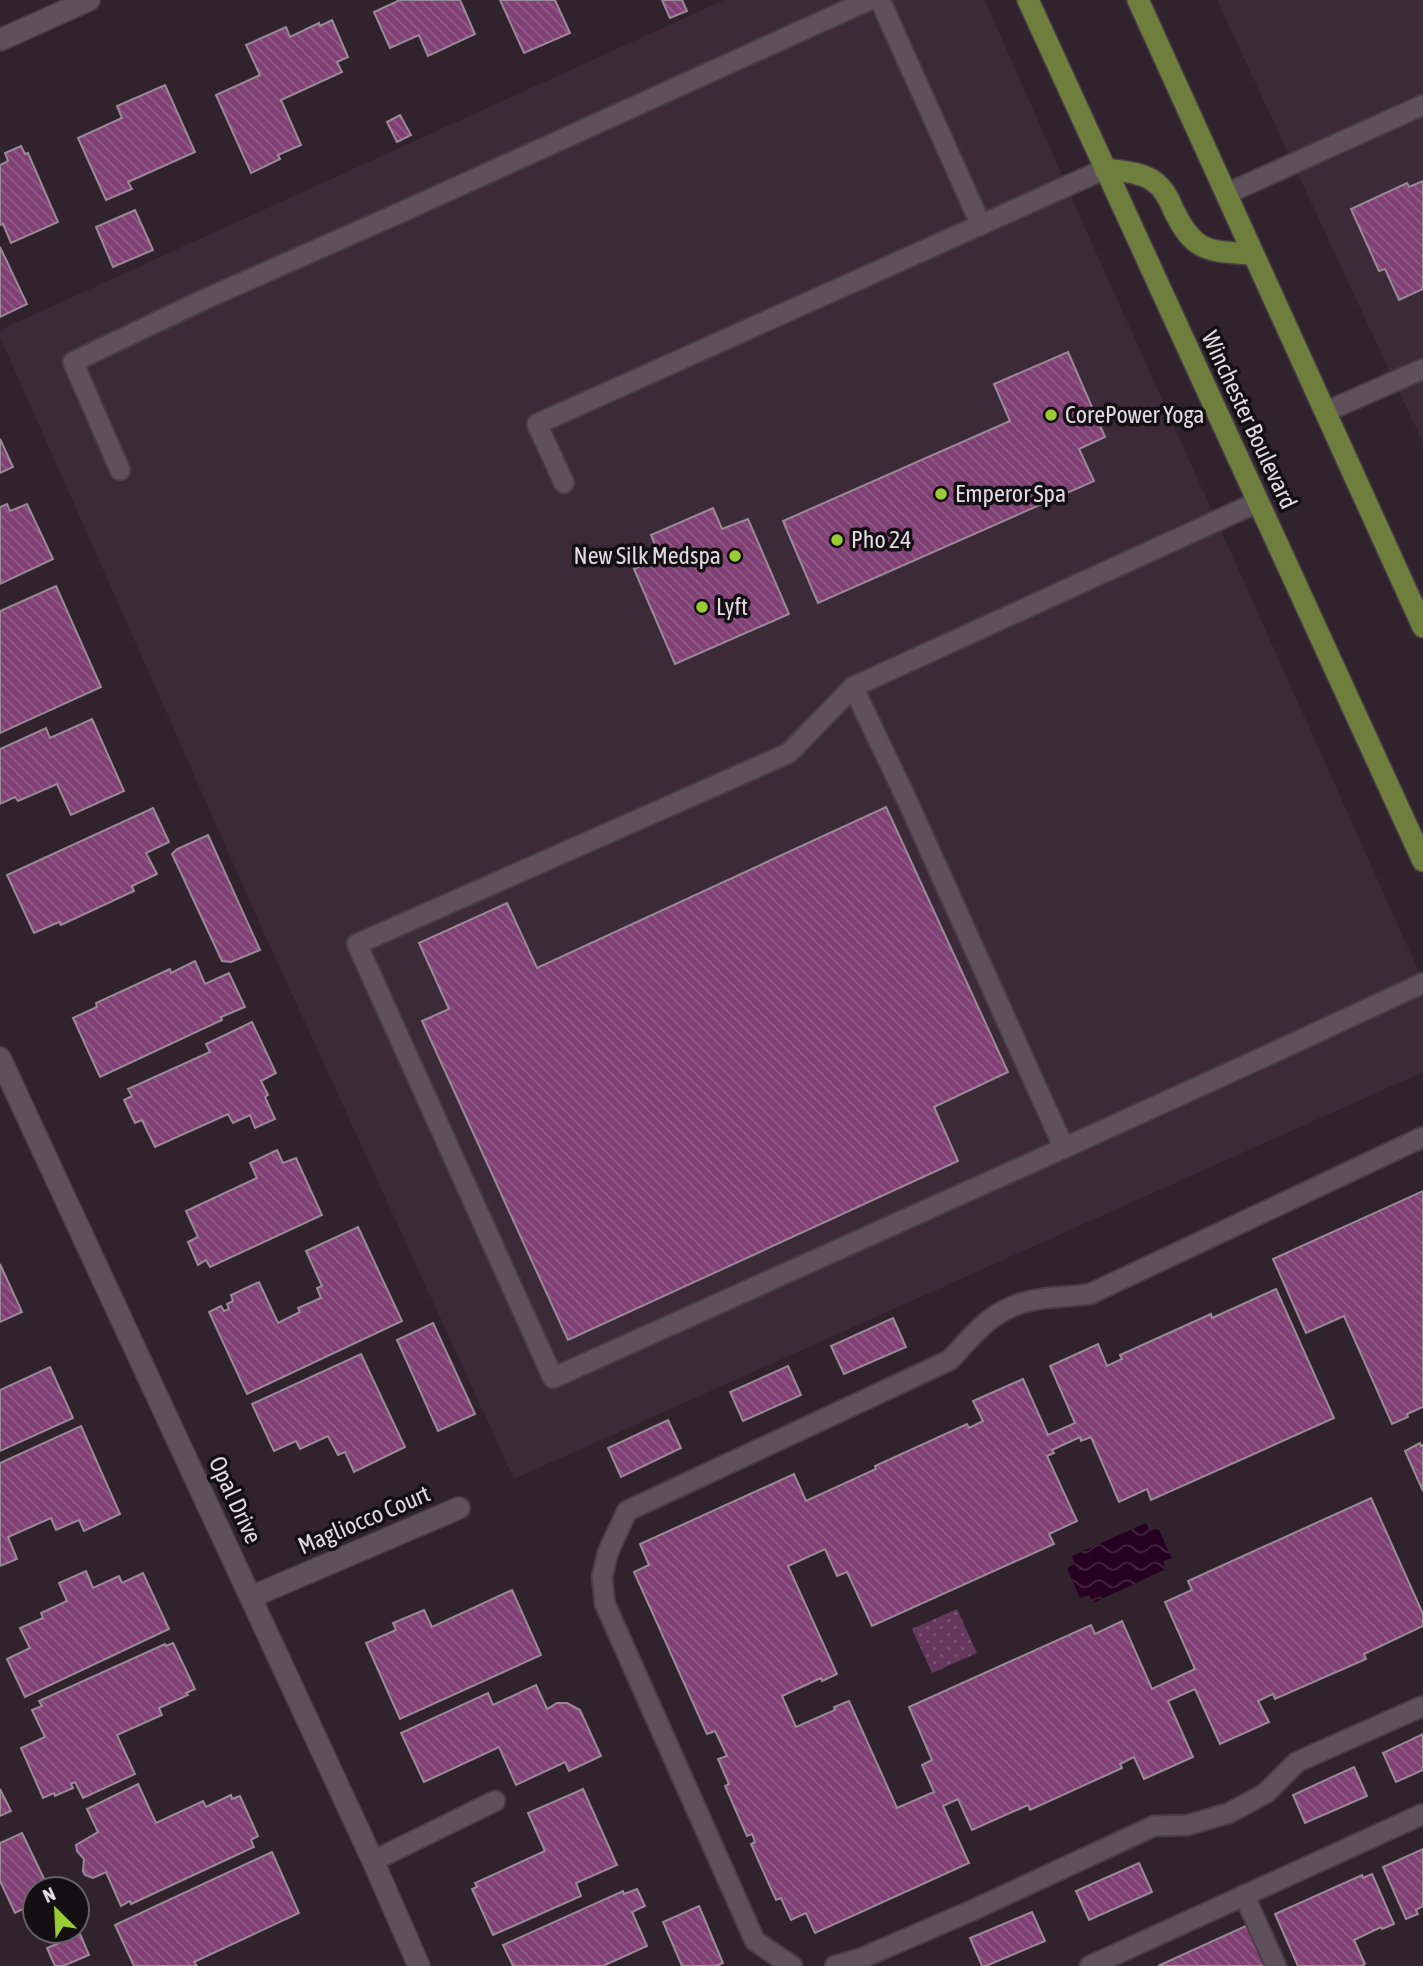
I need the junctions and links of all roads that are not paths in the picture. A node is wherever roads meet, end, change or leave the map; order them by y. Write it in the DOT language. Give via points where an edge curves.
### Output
graph roads {
  1 [pos="89,0"];
  2 [pos="869,0"];
  3 [pos="880,0"];
  4 [pos="1028,0"];
  5 [pos="1138,0"];
  6 [pos="0,40"];
  7 [pos="1423,105"];
  8 [pos="1105,169"];
  9 [pos="1226,194"];
  10 [pos="981,225"];
  11 [pos="1252,254"];
  12 [pos="1423,369"];
  13 [pos="1325,412"];
  14 [pos="120,470"];
  15 [pos="564,484"];
  16 [pos="1258,502"];
  17 [pos="1423,627"];
  18 [pos="853,687"];
  19 [pos="1423,861"];
  20 [pos="1423,983"];
  21 [pos="0,1058"];
  22 [pos="1423,1137"];
  23 [pos="1064,1148"];
  24 [pos="459,1508"];
  25 [pos="251,1597"];
  26 [pos="1423,1706"];
  27 [pos="495,1801"];
  28 [pos="1423,1814"];
  29 [pos="373,1861"];
  30 [pos="1244,1895"];
  31 [pos="419,1966"];
  32 [pos="792,1966"];
  33 [pos="835,1966"];
  34 [pos="1090,1966"];
  35 [pos="1276,1966"];
  1 -- 6 [label="street"];
  2 -- 14 [label="lane" via="73,362"];
  3 -- 10 [label="lane"];
  4 -- 8 [label="main road, Winchester Boulevard"];
  5 -- 9 [label="main road"];
  7 -- 9 [label="lane"];
  8 -- 10 [label="lane"];
  8 -- 11 [label="main road" via="1151,179 1166,192 1196,244 1217,252"];
  8 -- 16 [label="main road, Winchester Boulevard"];
  9 -- 11 [label="main road"];
  10 -- 15 [label="lane" via="537,424"];
  11 -- 13 [label="main road"];
  12 -- 13 [label="lane"];
  13 -- 17 [label="main road"];
  16 -- 18 [label="lane"];
  16 -- 19 [label="main road, Winchester Boulevard"];
  18 -- 23 [label="lane"];
  18 -- 23 [label="lane" via="789,752 357,944 553,1378"];
  20 -- 23 [label="lane"];
  21 -- 25 [label="street, Opal Drive"];
  22 -- 32 [label="lane" via="1090,1294 1035,1299 1010,1307 987,1320 950,1360 627,1511 602,1577 605,1604 755,1941"];
  24 -- 25 [label="street, Magliocco Court"];
  25 -- 29 [label="street, Opal Drive"];
  26 -- 33 [label="lane" via="1297,1762 1266,1793 1229,1813 1188,1825 1154,1826 899,1942"];
  27 -- 29 [label="lane"];
  28 -- 30 [label="lane"];
  29 -- 31 [label="street, Opal Drive"];
  30 -- 34 [label="lane"];
  30 -- 35 [label="lane"];
}
